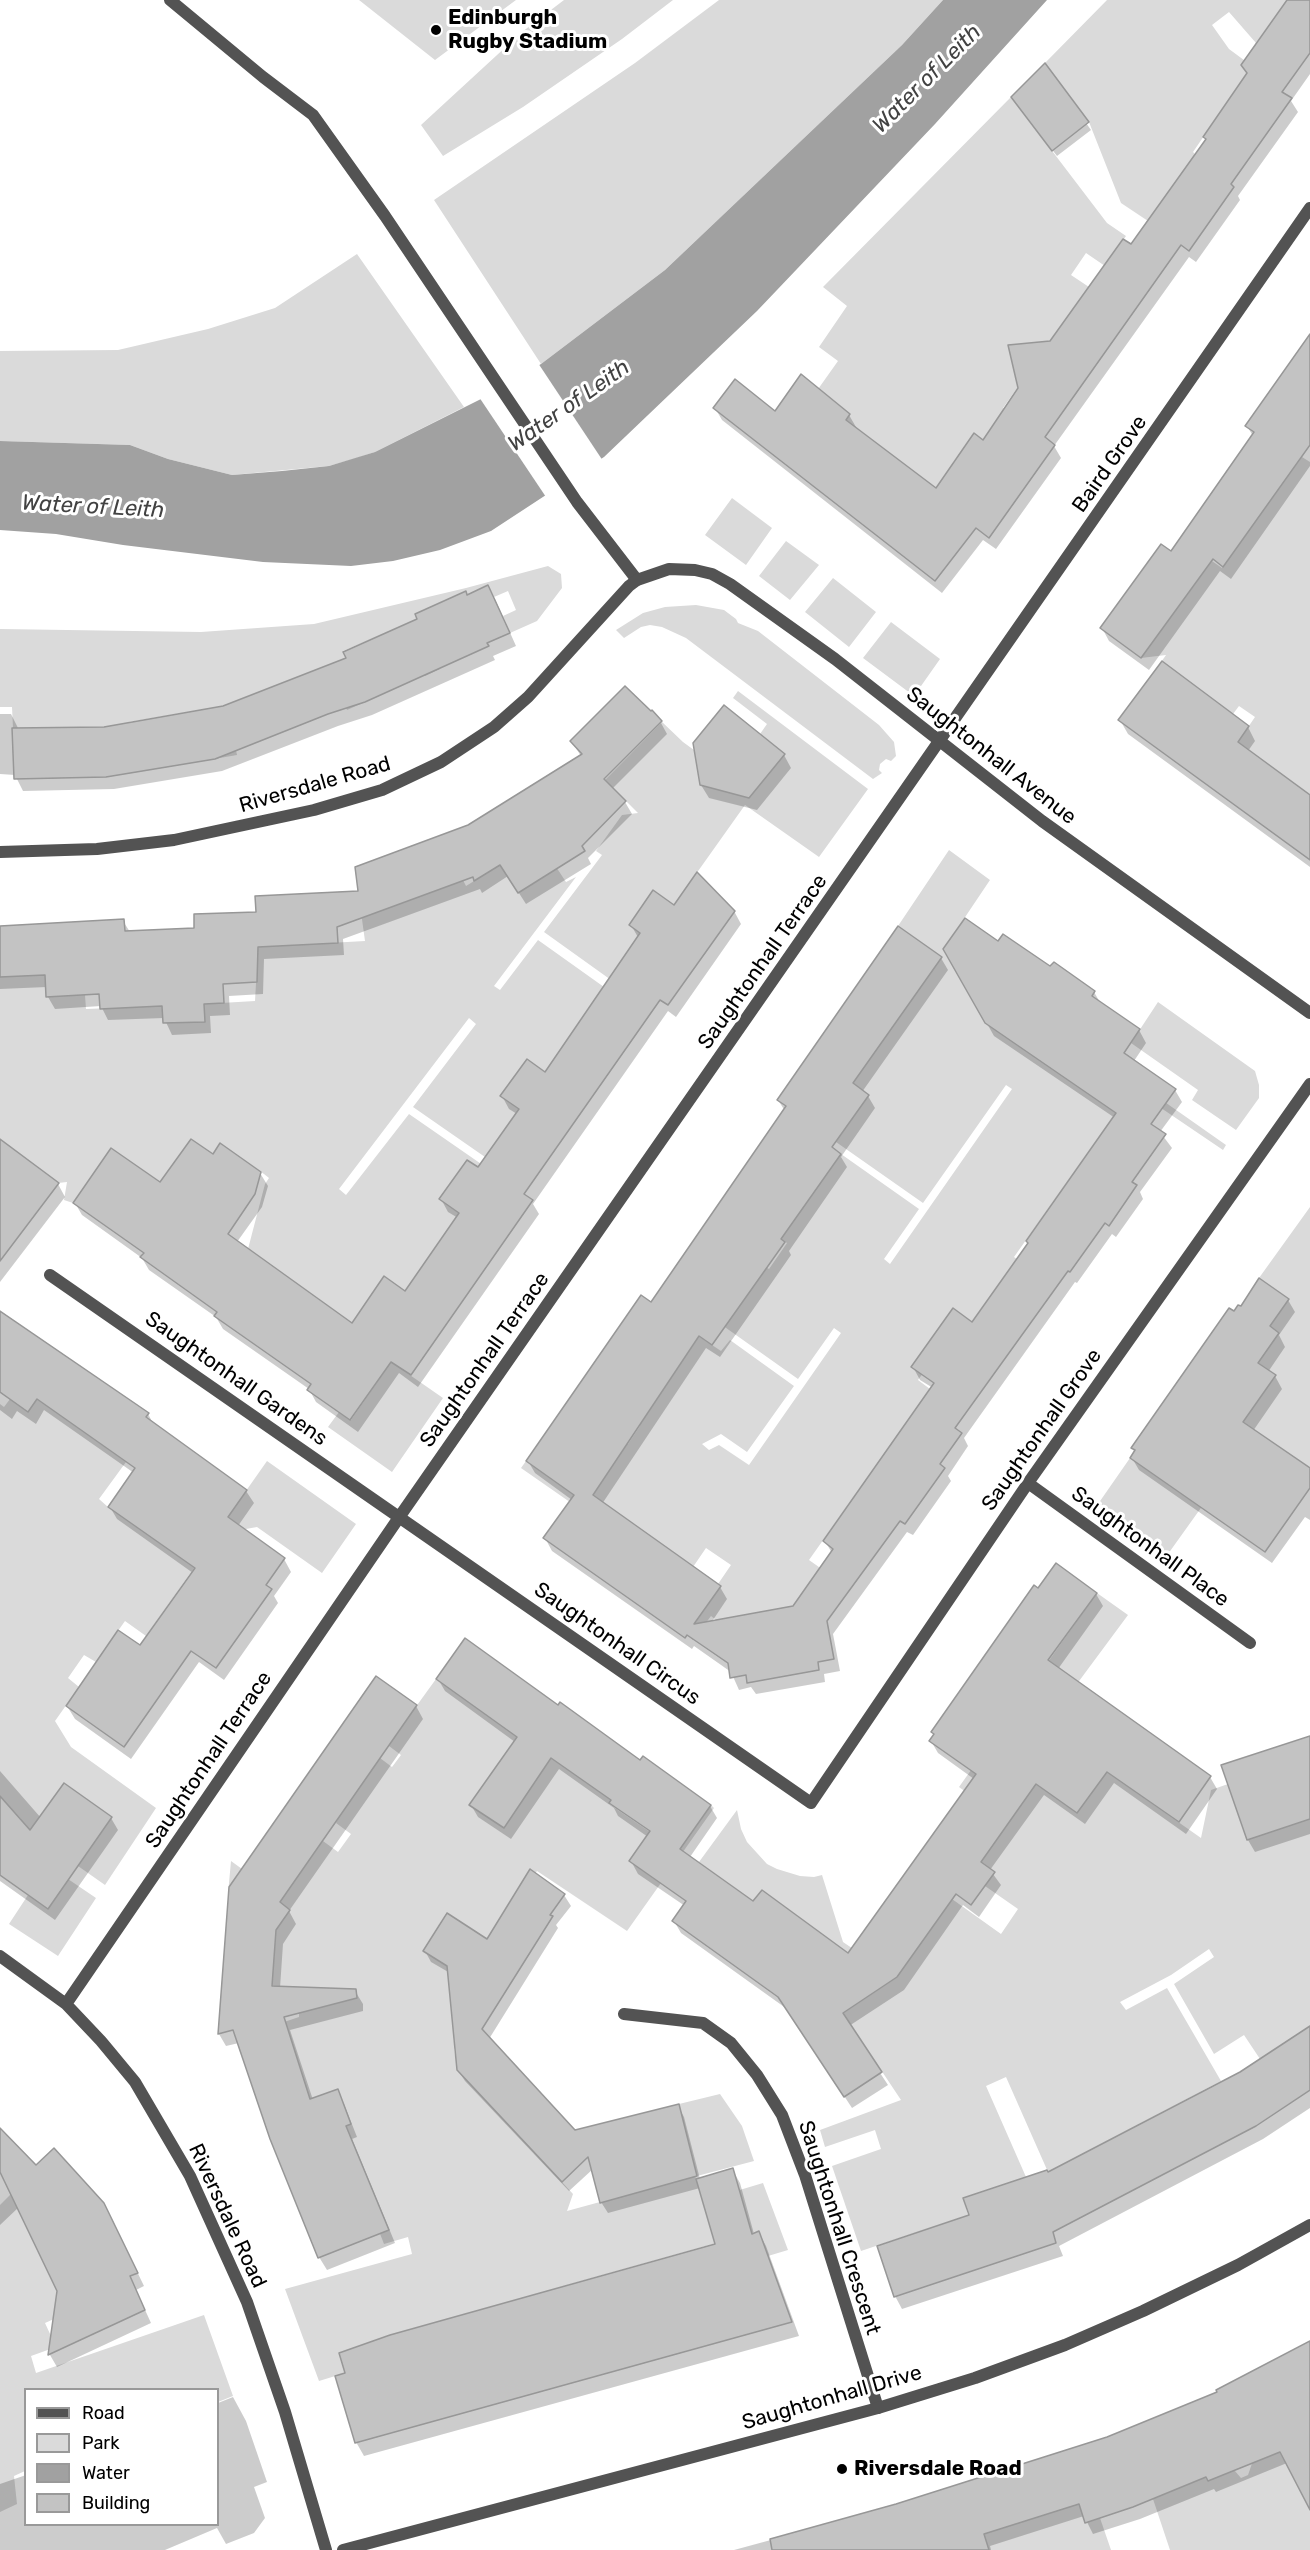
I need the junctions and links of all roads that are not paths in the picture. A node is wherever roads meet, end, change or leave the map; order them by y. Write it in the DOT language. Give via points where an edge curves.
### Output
graph roads {
  1 [pos="170,0"];
  2 [pos="1310,208"];
  3 [pos="637,580"];
  4 [pos="941,741"];
  5 [pos="0,852"];
  6 [pos="1310,1013"];
  7 [pos="1310,1083"];
  8 [pos="50,1275"];
  9 [pos="1028,1483"];
  10 [pos="400,1516"];
  11 [pos="1250,1643"];
  12 [pos="811,1803"];
  13 [pos="0,1956"];
  14 [pos="66,2004"];
  15 [pos="624,2014"];
  16 [pos="1310,2225"];
  17 [pos="878,2408"];
  18 [pos="326,2550"];
  19 [pos="343,2550"];
  1 -- 3 [label="street" via="313,115 401,238 577,502"];
  2 -- 4 [label="street, Baird Grove"];
  3 -- 4 [label="street, Saughtonhall Avenue" via="669,569 712,574 835,659"];
  3 -- 5 [label="street, Riversdale Road" via="618,595 528,697 468,746 415,776 314,810 174,840 97,849"];
  4 -- 6 [label="street, Saughtonhall Avenue" via="1042,820"];
  4 -- 10 [label="street, Saughtonhall Terrace"];
  7 -- 9 [label="street, Saughtonhall Grove"];
  8 -- 10 [label="street, Saughtonhall Gardens"];
  9 -- 11 [label="street, Saughtonhall Place"];
  9 -- 12 [label="street, Saughtonhall Grove"];
  10 -- 12 [label="street, Saughtonhall Circus"];
  10 -- 14 [label="street, Saughtonhall Terrace"];
  13 -- 14 [label="street, Riversdale Road"];
  14 -- 18 [label="street, Riversdale Road" via="135,2082 190,2176 247,2302 289,2423"];
  15 -- 17 [label="street, Saughtonhall Crescent" via="703,2023 731,2043 757,2075 782,2115 801,2165"];
  16 -- 17 [label="street, Saughtonhall Drive" via="1238,2265 1065,2345"];
  17 -- 19 [label="street, Saughtonhall Drive"];
}
